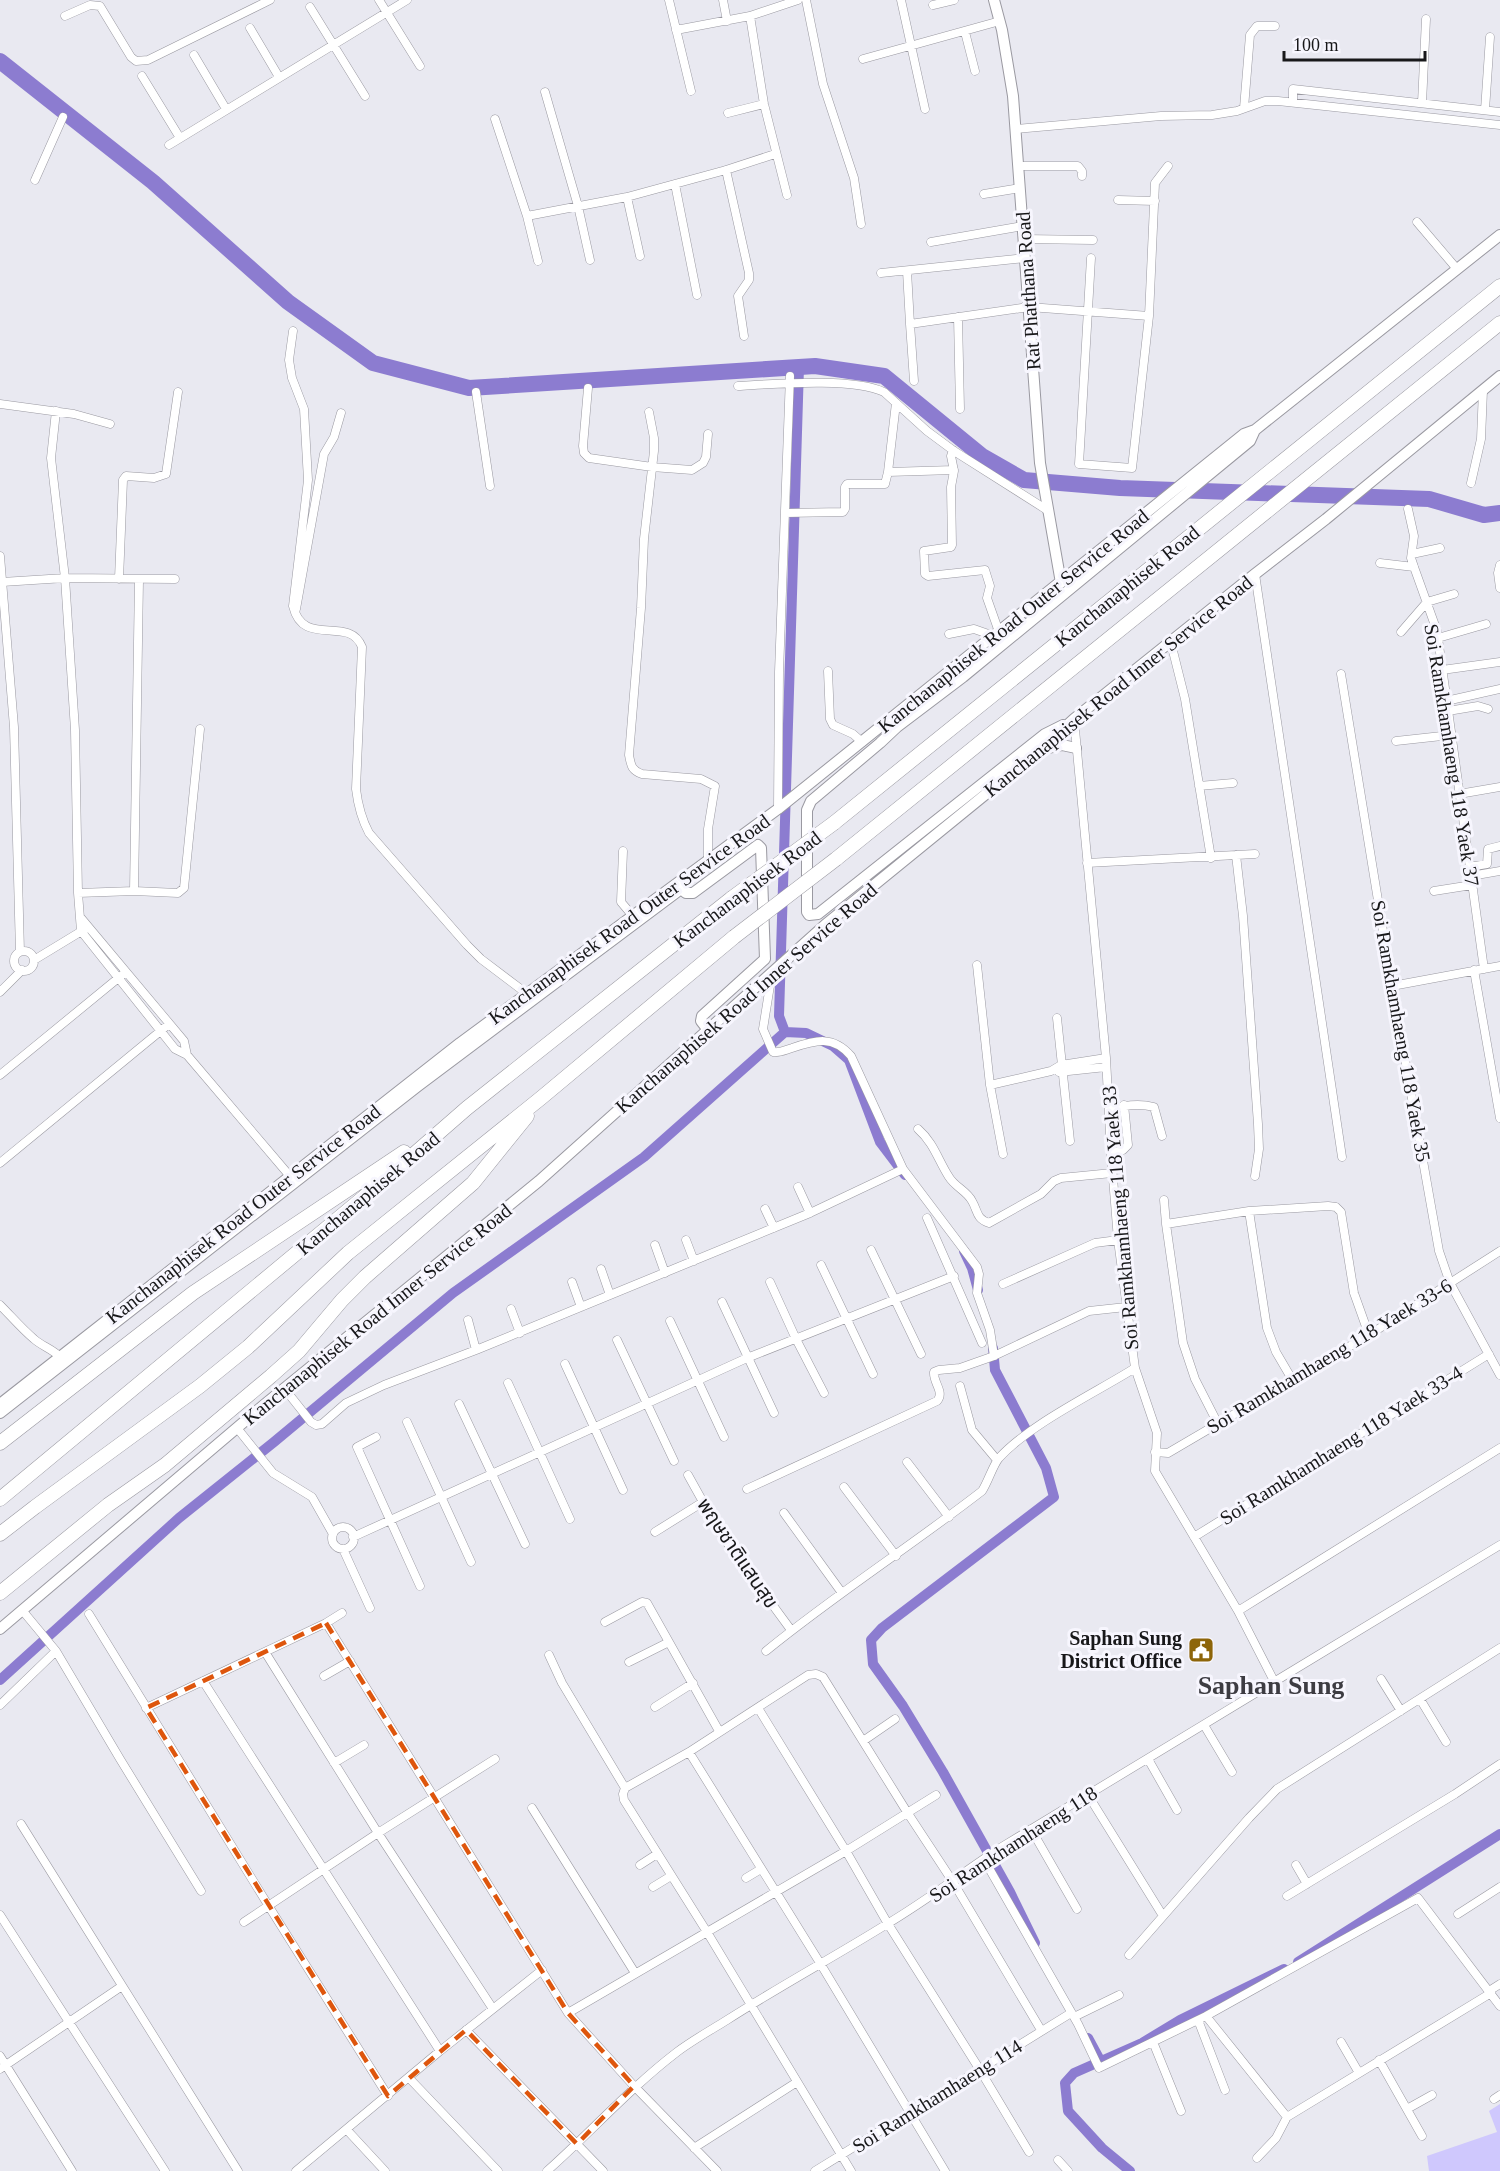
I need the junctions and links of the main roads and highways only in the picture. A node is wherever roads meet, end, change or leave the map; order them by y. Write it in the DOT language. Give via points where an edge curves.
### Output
graph roads {
  1 [pos="994,0"];
  2 [pos="1500,235"];
  3 [pos="1500,286"];
  4 [pos="1500,324"];
  5 [pos="1499,380"];
  6 [pos="1141,524"];
  7 [pos="1060,583"];
  8 [pos="1074,719"];
  9 [pos="897,727"];
  10 [pos="1076,748"];
  11 [pos="1040,750"];
  12 [pos="805,792"];
  13 [pos="779,812"];
  14 [pos="681,889"];
  15 [pos="708,1030"];
  16 [pos="541,1098"];
  17 [pos="467,1108"];
  18 [pos="0,1404"];
  19 [pos="0,1413"];
  20 [pos="0,1443"];
  21 [pos="0,1499"];
  22 [pos="0,1534"];
  23 [pos="0,1593"];
  24 [pos="0,1629"];
  1 -- 7 [label="main road, Rat Phatthana Road" via="1013,96 1040,463"];
  2 -- 6 [label="main road, Kanchanaphisek Road Outer Service Road" via="1255,430 1250,441 1221,459"];
  3 -- 17 [label="highway, Kanchanaphisek Road, bridge" via="834,823 732,898"];
  4 -- 16 [label="highway, Kanchanaphisek Road, bridge" via="734,937"];
  5 -- 8 [label="main road, Kanchanaphisek Road Inner Service Road"];
  6 -- 7 [label="main road, Kanchanaphisek Road Outer Service Road"];
  6 -- 9 [label="main road" via="963,676"];
  7 -- 12 [label="main road, Kanchanaphisek Road Outer Service Road"];
  8 -- 9 [label="main road" via="1045,734 819,915 809,915 808,806"];
  8 -- 11 [label="main road, Kanchanaphisek Road Inner Service Road"];
  9 -- 12 [label="main road"];
  10 -- 11 [label="main road" via="1062,744"];
  11 -- 15 [label="main road, Kanchanaphisek Road Inner Service Road" via="825,925"];
  12 -- 13 [label="main road, Kanchanaphisek Road Outer Service Road"];
  13 -- 14 [label="main road"];
  13 -- 18 [label="main road, Kanchanaphisek Road Outer Service Road" via="526,993"];
  14 -- 15 [label="main road" via="693,893 758,845 761,848 765,959 702,1016"];
  14 -- 19 [label="main road" via="418,1086"];
  15 -- 24 [label="main road, Kanchanaphisek Road Inner Service Road" via="540,1181 284,1388"];
  16 -- 22 [label="highway, Kanchanaphisek Road" via="348,1252 248,1347 200,1386"];
  16 -- 23 [label="highway" via="473,1183 365,1277 272,1376"];
  17 -- 20 [label="highway" via="193,1293"];
  17 -- 21 [label="highway, Kanchanaphisek Road"];
}
